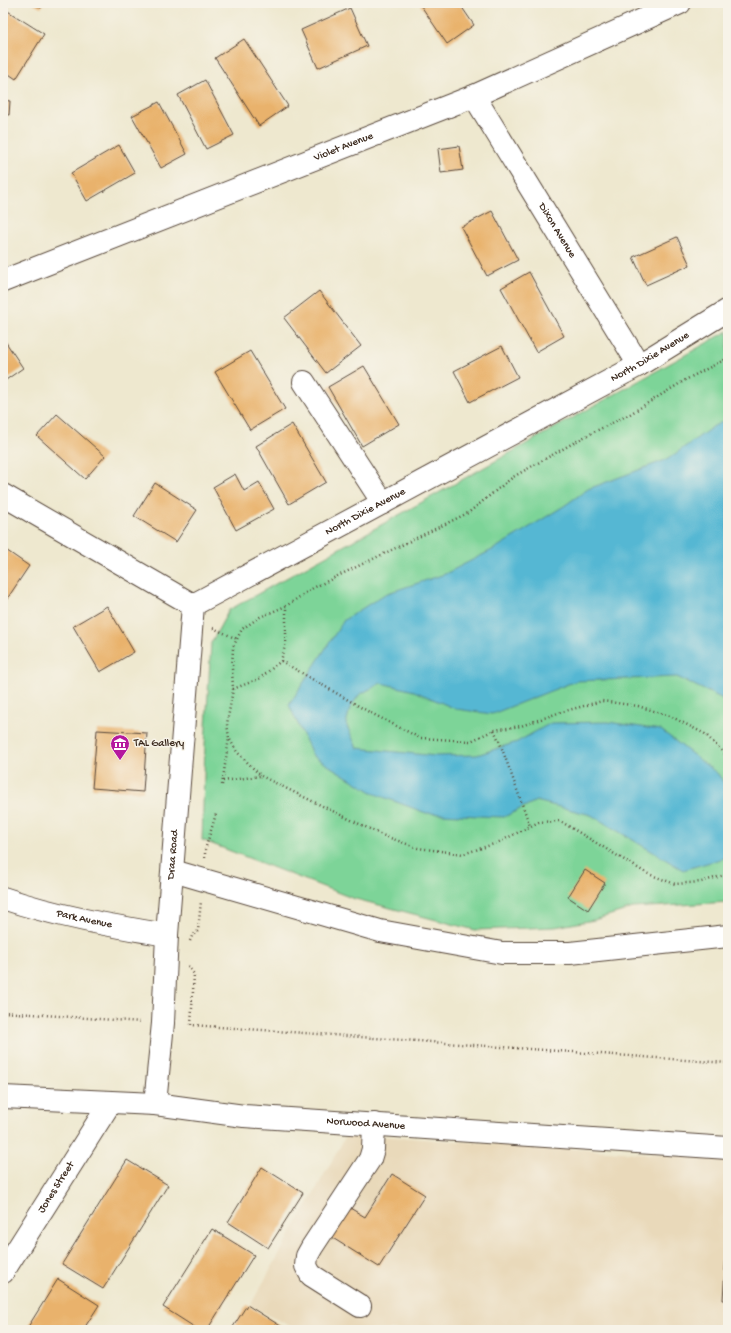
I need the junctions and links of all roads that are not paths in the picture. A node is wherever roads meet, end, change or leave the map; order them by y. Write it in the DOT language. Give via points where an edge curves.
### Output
graph roads {
  1 [pos="680,3"];
  2 [pos="474,96"];
  3 [pos="3,281"];
  4 [pos="728,310"];
  5 [pos="639,365"];
  6 [pos="304,382"];
  7 [pos="3,495"];
  8 [pos="383,503"];
  9 [pos="193,605"];
  10 [pos="172,871"];
  11 [pos="3,898"];
  12 [pos="167,935"];
  13 [pos="728,936"];
  14 [pos="3,1097"];
  15 [pos="110,1103"];
  16 [pos="155,1104"];
  17 [pos="374,1124"];
  18 [pos="728,1148"];
  19 [pos="3,1272"];
  20 [pos="360,1306"];
  1 -- 2 [label="street, Violet Avenue"];
  2 -- 3 [label="street, Violet Avenue"];
  2 -- 5 [label="street, Dixon Avenue"];
  4 -- 5 [label="street, North Dixie Avenue"];
  5 -- 8 [label="street, North Dixie Avenue"];
  6 -- 8 [label="street"];
  7 -- 9 [label="street"];
  8 -- 9 [label="street, North Dixie Avenue"];
  9 -- 10 [label="street, Draa Road"];
  10 -- 12 [label="street, Draa Road"];
  10 -- 13 [label="street" via="380,931 502,953 570,953"];
  11 -- 12 [label="street, Park Avenue" via="104,924"];
  12 -- 16 [label="street, Draa Road" via="163,1023"];
  14 -- 15 [label="street, Norwood Avenue"];
  15 -- 16 [label="street, Norwood Avenue"];
  15 -- 19 [label="street, Jones Street"];
  16 -- 17 [label="street, Norwood Avenue" via="244,1116"];
  17 -- 18 [label="street, Norwood Avenue"];
  17 -- 20 [label="street" via="370,1158 312,1247 307,1256 306,1266 311,1275"];
}
